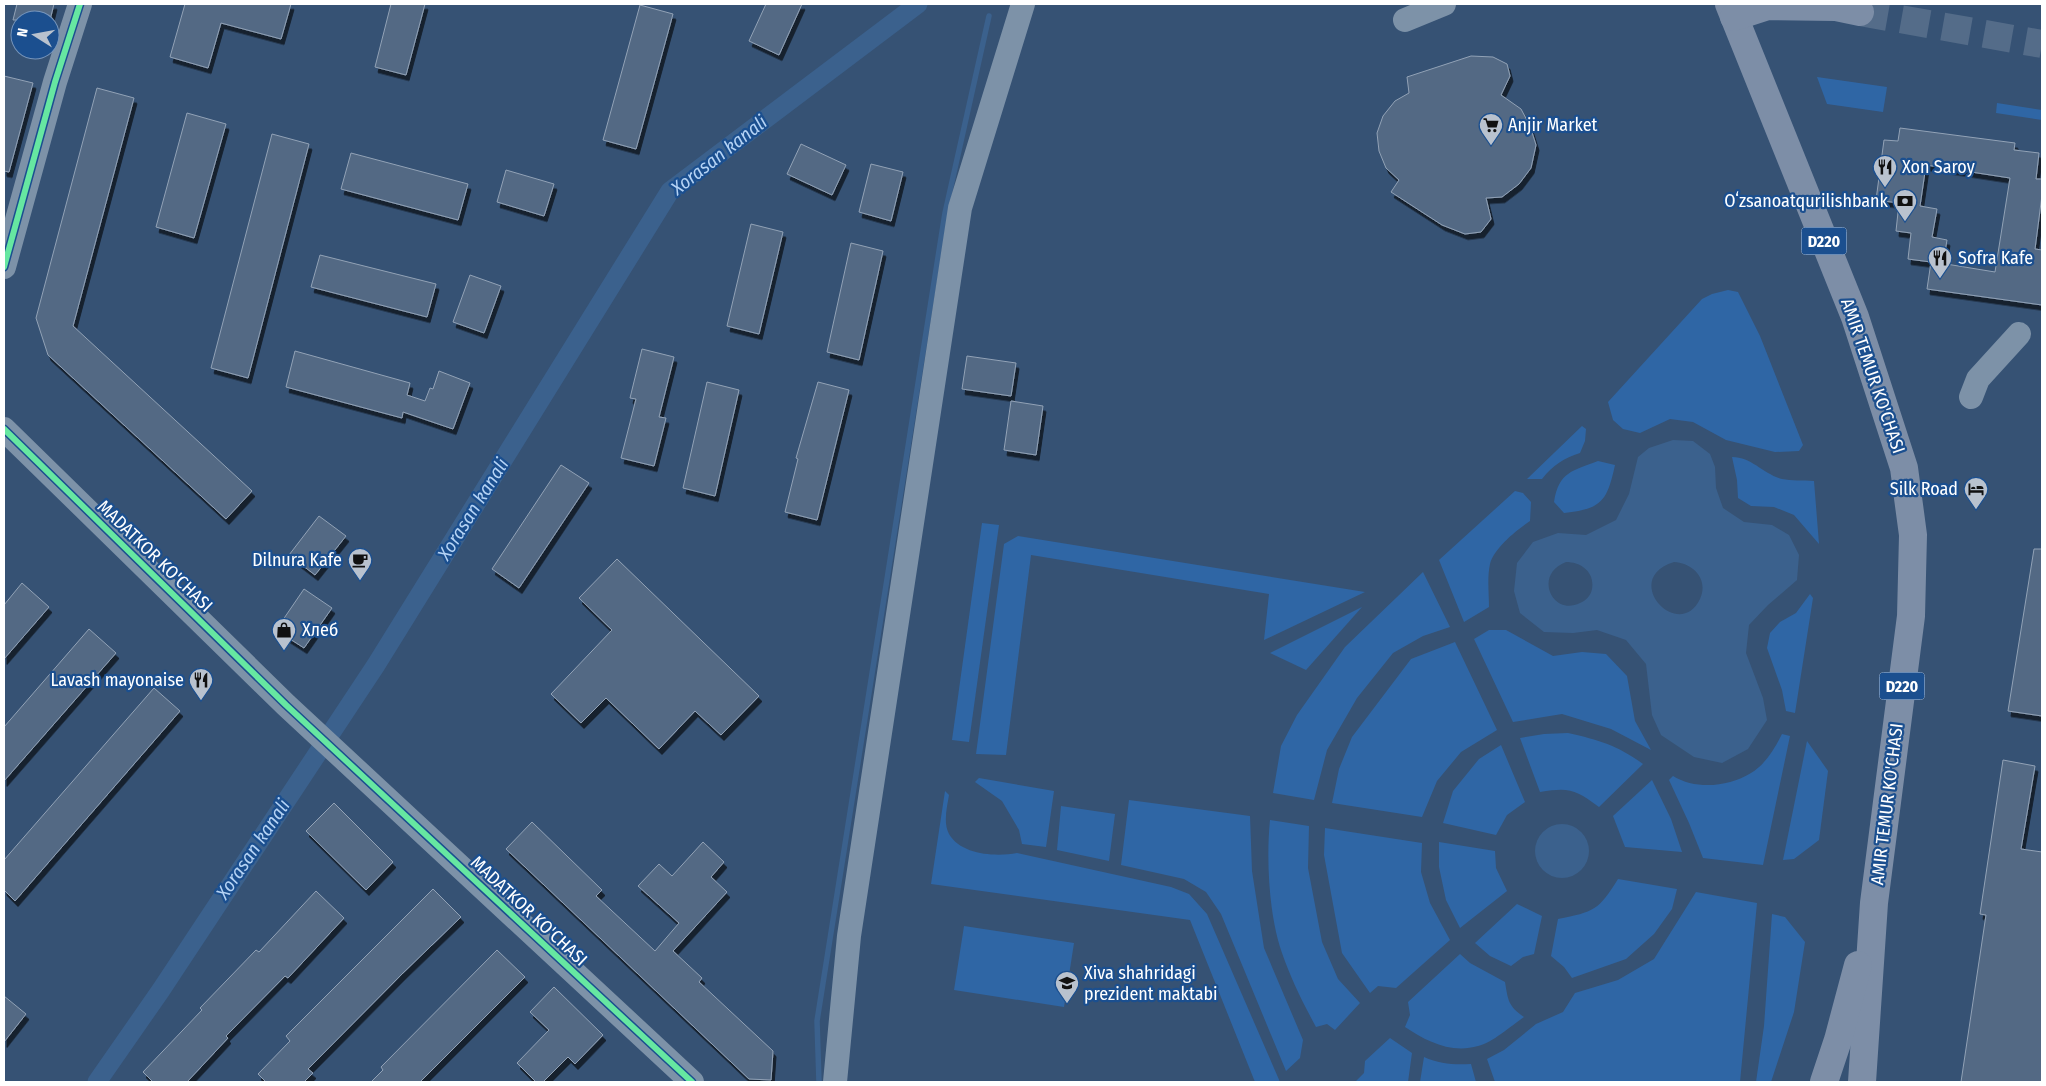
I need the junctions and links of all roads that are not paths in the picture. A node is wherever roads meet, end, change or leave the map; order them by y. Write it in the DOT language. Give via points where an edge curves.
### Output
graph roads {
  1 [pos="80,4"];
  2 [pos="1023,4"];
  3 [pos="1444,4"];
  4 [pos="1732,10"];
  5 [pos="1860,12"];
  6 [pos="1405,20"];
  7 [pos="4,267"];
  8 [pos="2019,334"];
  9 [pos="1971,397"];
  10 [pos="4,429"];
  11 [pos="1874,903"];
  12 [pos="692,1082"];
  13 [pos="835,1082"];
  14 [pos="1824,1082"];
  15 [pos="1862,1082"];
  1 -- 7 [label="street"];
  2 -- 13 [label="street" via="960,208 849,936"];
  3 -- 6 [label="street"];
  4 -- 5 [label="main road" via="1768,6 1836,7"];
  4 -- 11 [label="main road, AMIR TEMUR KO'CHASI / D220" via="1855,316 1904,468 1913,535 1911,616"];
  8 -- 9 [label="street" via="1978,379"];
  10 -- 12 [label="street, MADATKOR KO'CHASI" via="345,762"];
  11 -- 14 [label="main road, AMIR TEMUR KO'CHASI / D220"];
  11 -- 15 [label="main road, AMIR TEMUR KO'CHASI / D220"];
}
